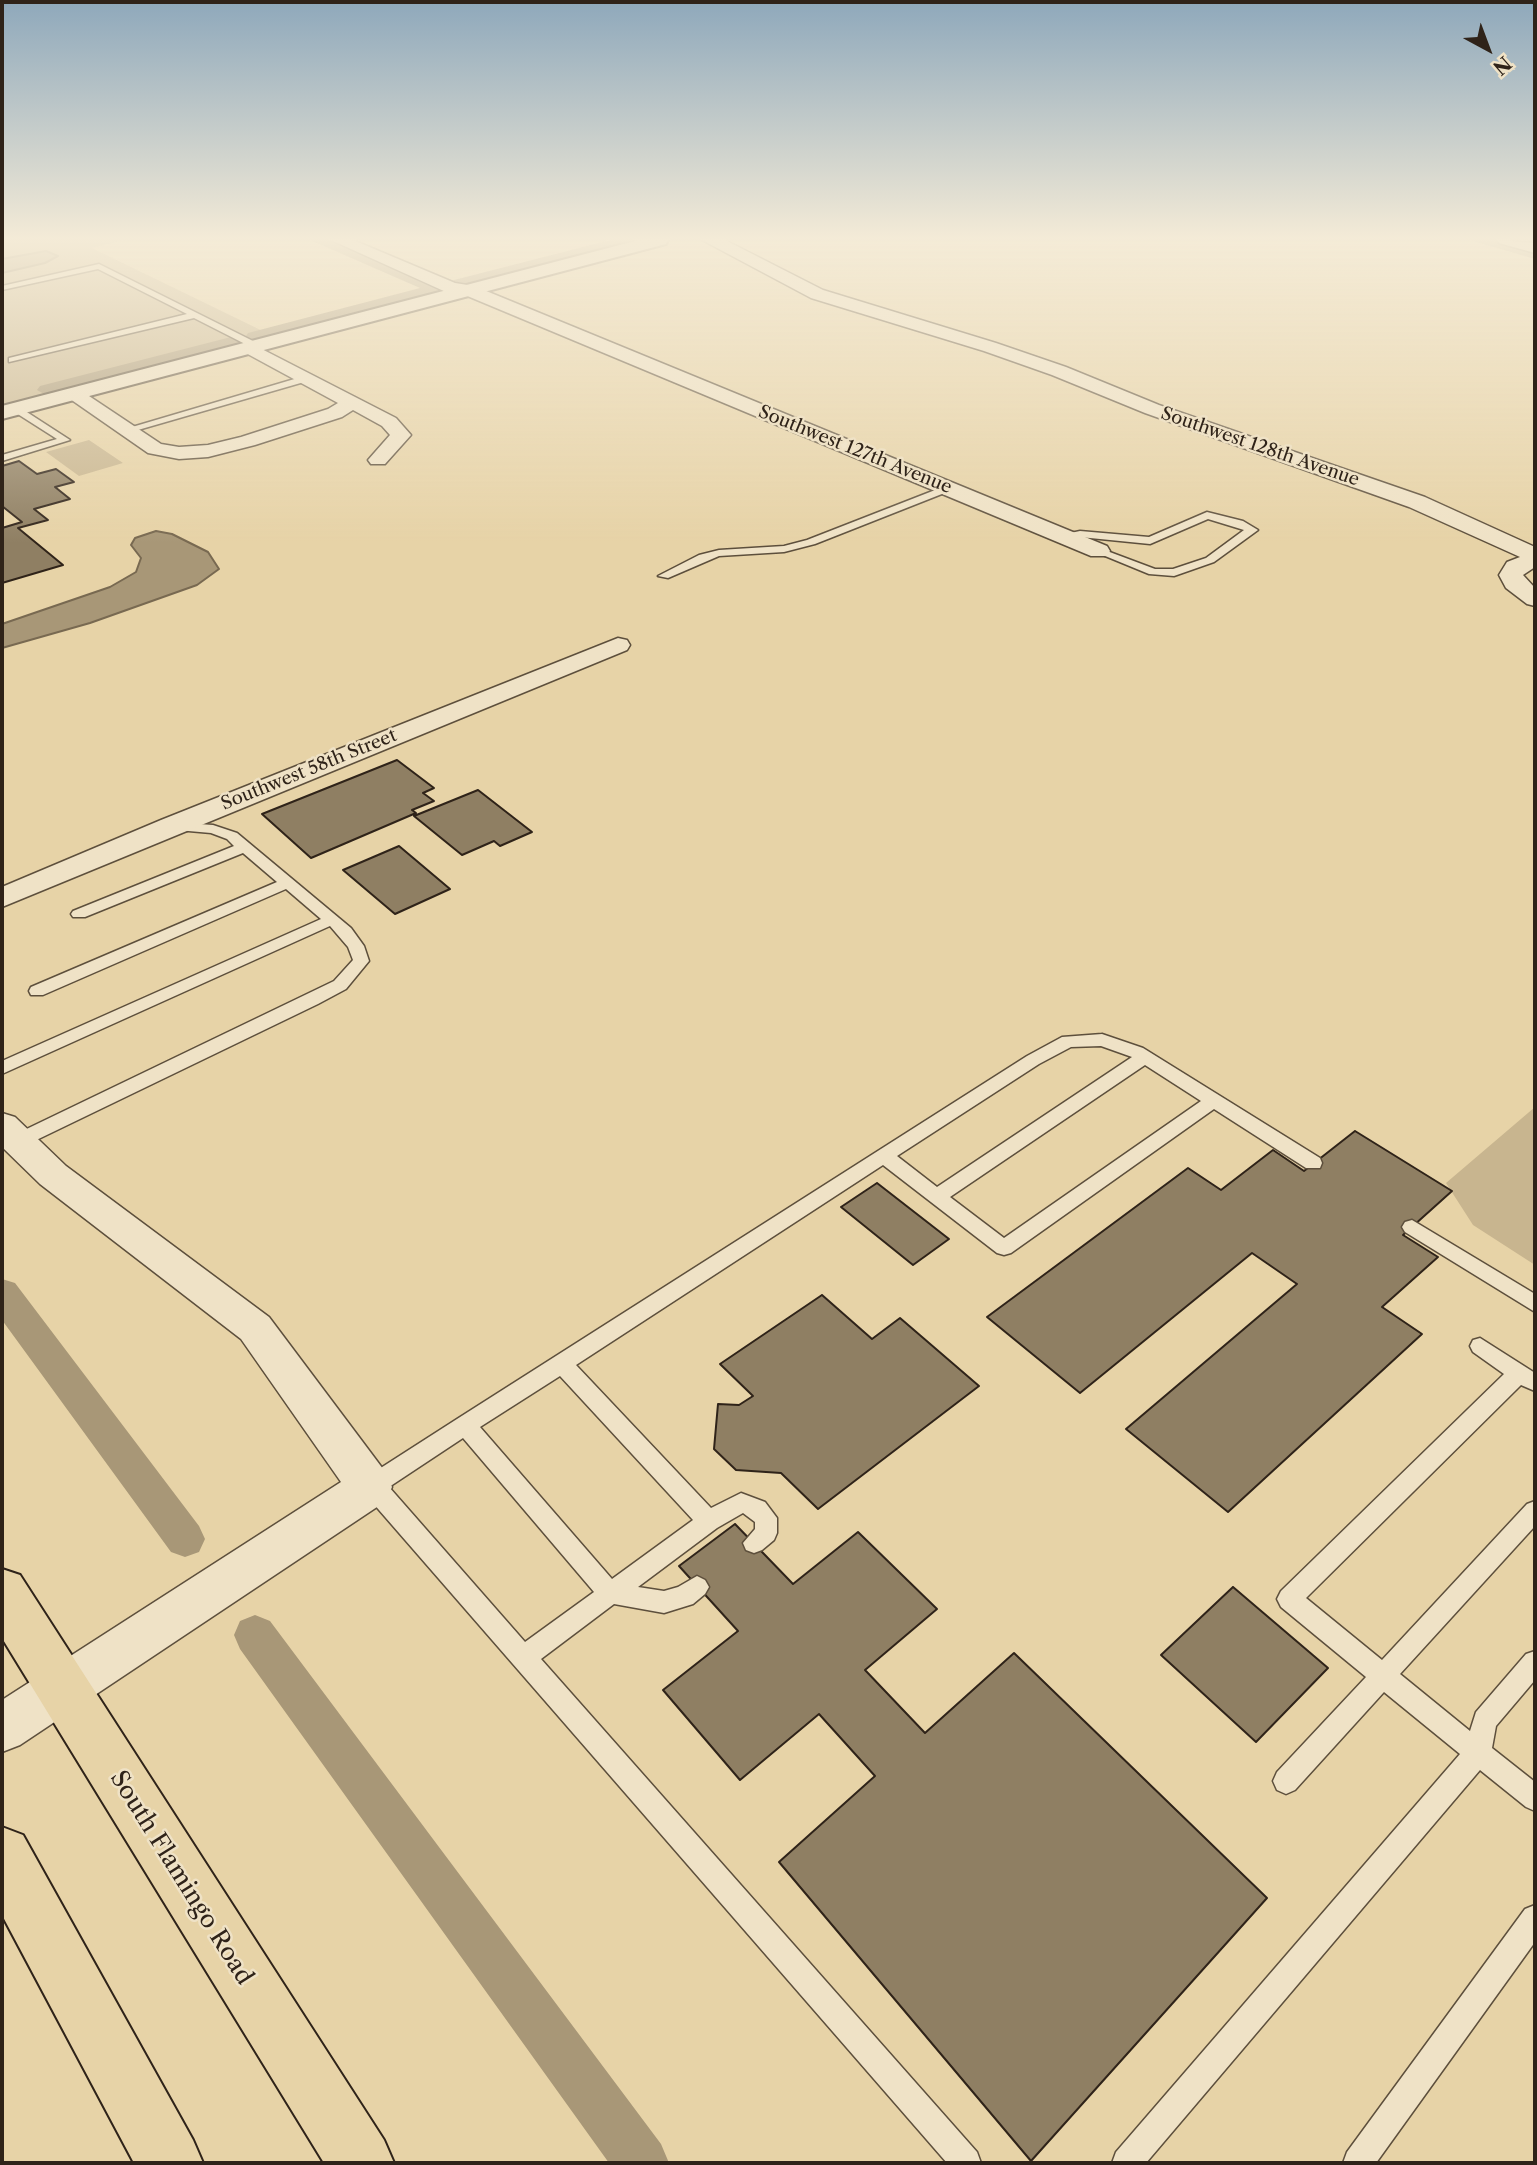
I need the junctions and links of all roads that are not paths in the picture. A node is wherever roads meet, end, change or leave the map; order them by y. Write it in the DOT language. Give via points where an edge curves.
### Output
graph roads {
  1 [pos="89,341"];
  2 [pos="242,341"];
  3 [pos="276,341"];
  4 [pos="592,341"];
  5 [pos="973,341"];
  6 [pos="253,347"];
  7 [pos="2,354"];
  8 [pos="12,360"];
  9 [pos="22,366"];
  10 [pos="308,378"];
  11 [pos="73,394"];
  12 [pos="353,402"];
  13 [pos="9,411"];
  14 [pos="127,430"];
  15 [pos="2,458"];
  16 [pos="378,460"];
  17 [pos="948,488"];
  18 [pos="1062,536"];
  19 [pos="1099,551"];
  20 [pos="1535,557"];
  21 [pos="664,576"];
  22 [pos="1535,599"];
  23 [pos="618,645"];
  24 [pos="171,826"];
  25 [pos="244,847"];
  26 [pos="287,883"];
  27 [pos="2,898"];
  28 [pos="79,914"];
  29 [pos="331,919"];
  30 [pos="37,990"];
  31 [pos="1144,1057"];
  32 [pos="2,1068"];
  33 [pos="1213,1101"];
  34 [pos="10,1133"];
  35 [pos="884,1156"];
  36 [pos="1314,1163"];
  37 [pos="937,1196"];
  38 [pos="1412,1227"];
  39 [pos="1535,1304"];
  40 [pos="1480,1346"];
  41 [pos="561,1363"];
  42 [pos="1527,1378"];
  43 [pos="465,1425"];
  44 [pos="372,1486"];
  45 [pos="1535,1511"];
  46 [pos="709,1521"];
  47 [pos="754,1544"];
  48 [pos="697,1587"];
  49 [pos="2,1592"];
  50 [pos="610,1594"];
  51 [pos="524,1657"];
  52 [pos="1535,1662"];
  53 [pos="1382,1675"];
  54 [pos="61,1687"];
  55 [pos="2,1728"];
  56 [pos="1478,1753"];
  57 [pos="1286,1781"];
  58 [pos="1535,1798"];
  59 [pos="2,1856"];
  60 [pos="1535,1919"];
  61 [pos="170,2163"];
  62 [pos="361,2163"];
  63 [pos="966,2163"];
  64 [pos="1127,2163"];
  65 [pos="1357,2163"];
  1 -- 8 [label="lane"];
  2 -- 6 [label="lane"];
  3 -- 6 [label="street"];
  4 -- 17 [label="street, Southwest 127th Avenue"];
  5 -- 20 [label="street, Southwest 128th Avenue" via="1416,502"];
  6 -- 10 [label="street"];
  6 -- 11 [label="street"];
  7 -- 8 [label="lane"];
  8 -- 9 [label="lane"];
  10 -- 12 [label="street"];
  10 -- 14 [label="lane"];
  11 -- 13 [label="street"];
  11 -- 14 [label="street"];
  12 -- 14 [label="street" via="335,413 208,451 155,449"];
  12 -- 16 [label="street" via="389,422 401,435"];
  13 -- 15 [label="lane" via="65,440"];
  17 -- 18 [label="street, Southwest 127th Avenue"];
  17 -- 21 [label="lane" via="811,542 784,550 719,553"];
  18 -- 19 [label="street, Southwest 127th Avenue"];
  18 -- 19 [label="lane" via="1150,541 1207,515 1252,530 1210,560 1174,573 1153,572"];
  20 -- 22 [label="street, Southwest 128th Avenue" via="1515,567 1511,575 1514,583"];
  23 -- 24 [label="street, Southwest 58th Street"];
  24 -- 25 [label="lane" via="213,829"];
  24 -- 27 [label="street, Southwest 58th Street"];
  25 -- 26 [label="lane"];
  25 -- 28 [label="lane"];
  26 -- 29 [label="lane"];
  26 -- 30 [label="lane"];
  29 -- 32 [label="lane"];
  29 -- 34 [label="lane" via="356,946 361,961 340,985"];
  31 -- 33 [label="lane"];
  31 -- 35 [label="lane" via="1102,1040 1068,1041"];
  31 -- 37 [label="lane"];
  33 -- 36 [label="lane"];
  33 -- 37 [label="lane" via="1004,1248"];
  34 -- 44 [label="street" via="52,1175 255,1328"];
  35 -- 37 [label="lane"];
  35 -- 41 [label="lane"];
  38 -- 39 [label="lane"];
  40 -- 42 [label="lane"];
  41 -- 43 [label="lane"];
  41 -- 46 [label="lane"];
  42 -- 53 [label="lane" via="1289,1599"];
  43 -- 44 [label="lane"];
  43 -- 50 [label="lane"];
  44 -- 51 [label="lane"];
  44 -- 54 [label="street"];
  45 -- 53 [label="lane"];
  46 -- 47 [label="lane" via="741,1503 757,1509 766,1518 766,1533"];
  46 -- 50 [label="lane"];
  48 -- 50 [label="lane" via="664,1602"];
  49 -- 54 [label="highway, South Flamingo Road"];
  50 -- 51 [label="lane"];
  51 -- 63 [label="lane"];
  52 -- 56 [label="lane" via="1485,1720"];
  53 -- 56 [label="lane"];
  53 -- 57 [label="lane"];
  54 -- 55 [label="street"];
  54 -- 62 [label="highway, South Flamingo Road"];
  56 -- 58 [label="lane"];
  56 -- 64 [label="lane"];
  59 -- 61 [label="highway"];
  60 -- 65 [label="lane"];
}
